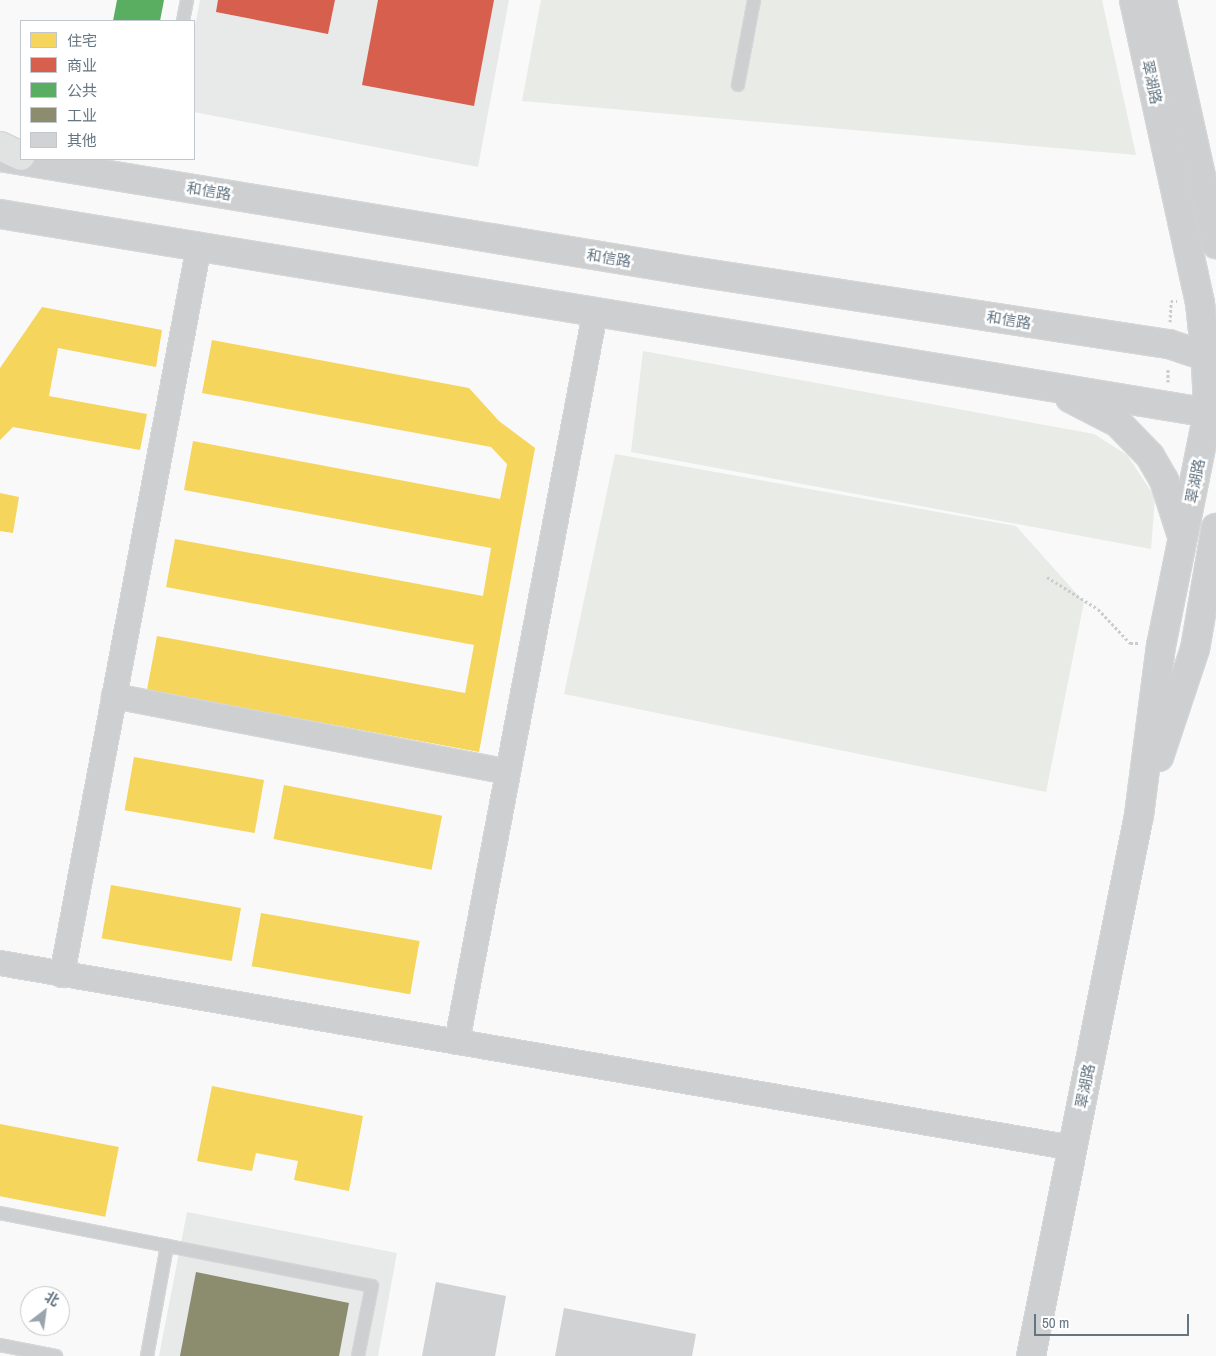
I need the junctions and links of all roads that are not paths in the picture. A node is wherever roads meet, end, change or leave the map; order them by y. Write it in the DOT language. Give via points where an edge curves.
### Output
graph roads {
  1 [pos="187,0"];
  2 [pos="754,0"];
  3 [pos="1134,0"];
  4 [pos="1162,0"];
  5 [pos="183,20"];
  6 [pos="738,84"];
  7 [pos="0,146"];
  8 [pos="20,155"];
  9 [pos="0,157"];
  10 [pos="20,158"];
  11 [pos="35,160"];
  12 [pos="0,214"];
  13 [pos="1216,244"];
  14 [pos="199,246"];
  15 [pos="595,312"];
  16 [pos="1211,359"];
  17 [pos="1046,386"];
  18 [pos="1212,414"];
  19 [pos="1215,536"];
  20 [pos="1183,538"];
  21 [pos="114,696"];
  22 [pos="508,772"];
  23 [pos="1139,815"];
  24 [pos="0,963"];
  25 [pos="62,975"];
  26 [pos="458,1042"];
  27 [pos="1073,1148"];
  28 [pos="0,1213"];
  29 [pos="168,1246"];
  30 [pos="0,1345"];
  31 [pos="56,1356"];
  32 [pos="146,1356"];
  33 [pos="358,1356"];
  34 [pos="1031,1356"];
  1 -- 5 [label="lane"];
  2 -- 6 [label="lane"];
  3 -- 16 [label="street, 翠湖路"];
  4 -- 13 [label="street, 翠湖路"];
  7 -- 8 [label="main road"];
  9 -- 10 [label="street, 和信路"];
  11 -- 16 [label="street, 和信路" via="697,272 1169,344"];
  12 -- 14 [label="street"];
  14 -- 15 [label="street"];
  14 -- 21 [label="street"];
  15 -- 17 [label="street"];
  15 -- 22 [label="street"];
  16 -- 18 [label="street, 翠湖路"];
  17 -- 18 [label="street"];
  17 -- 20 [label="street" via="1118,422 1139,444 1164,480"];
  18 -- 20 [label="street, 翠湖路"];
  19 -- 23 [label="street, 翠湖路" via="1195,649"];
  20 -- 23 [label="street, 翠湖路" via="1161,646"];
  21 -- 22 [label="street"];
  21 -- 25 [label="street"];
  22 -- 26 [label="street"];
  23 -- 27 [label="street, 翠湖路"];
  24 -- 25 [label="street"];
  25 -- 26 [label="street"];
  26 -- 27 [label="street"];
  27 -- 34 [label="street, 翠湖路"];
  28 -- 29 [label="lane"];
  29 -- 32 [label="lane"];
  29 -- 33 [label="lane" via="372,1286"];
  30 -- 31 [label="lane"];
}
